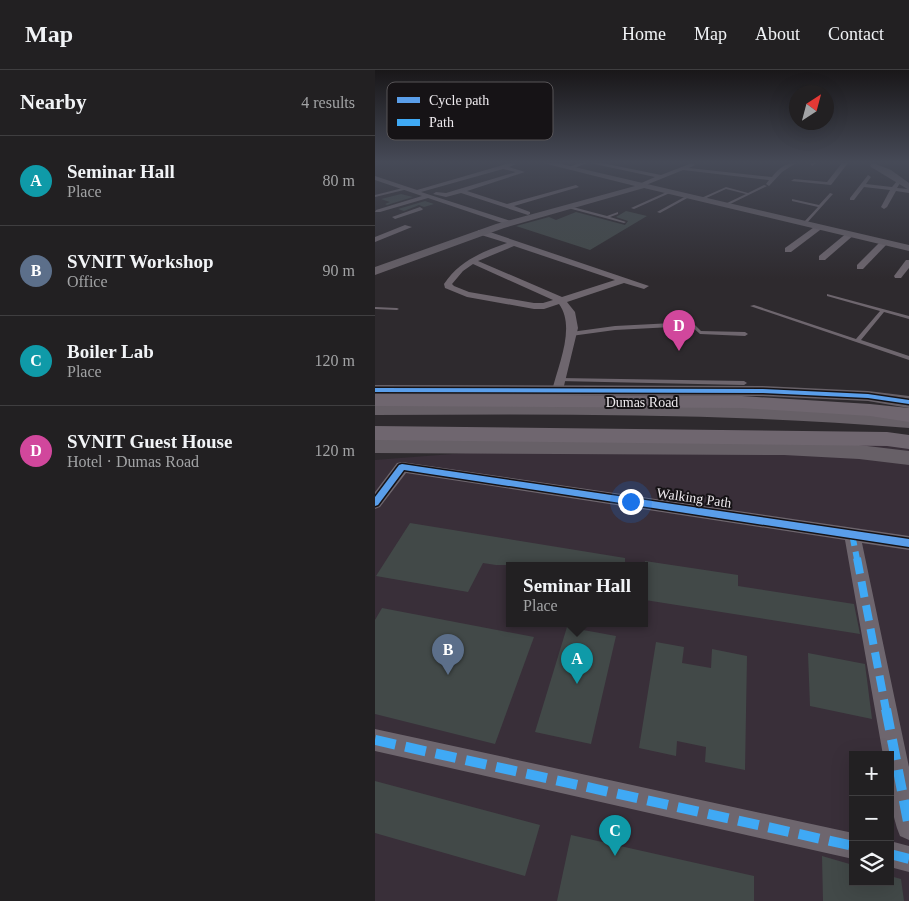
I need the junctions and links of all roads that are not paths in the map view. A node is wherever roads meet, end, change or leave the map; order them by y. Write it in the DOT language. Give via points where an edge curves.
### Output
graph roads {
  1 [pos="406,202"];
  2 [pos="446,202"];
  3 [pos="494,202"];
  4 [pos="523,202"];
  5 [pos="569,202"];
  6 [pos="585,202"];
  7 [pos="647,202"];
  8 [pos="678,202"];
  9 [pos="713,202"];
  10 [pos="733,202"];
  11 [pos="801,202"];
  12 [pos="824,202"];
  13 [pos="887,202"];
  14 [pos="726,205"];
  15 [pos="507,206"];
  16 [pos="820,206"];
  17 [pos="569,207"];
  18 [pos="884,207"];
  19 [pos="633,208"];
  20 [pos="378,211"];
  21 [pos="529,212"];
  22 [pos="659,212"];
  23 [pos="617,213"];
  24 [pos="395,217"];
  25 [pos="607,217"];
  26 [pos="503,222"];
  27 [pos="624,222"];
  28 [pos="805,223"];
  29 [pos="409,227"];
  30 [pos="820,227"];
  31 [pos="481,232"];
  32 [pos="851,234"];
  33 [pos="375,240"];
  34 [pos="885,242"];
  35 [pos="512,244"];
  36 [pos="909,248"];
  37 [pos="788,250"];
  38 [pos="822,258"];
  39 [pos="472,261"];
  40 [pos="909,262"];
  41 [pos="375,264"];
  42 [pos="859,267"];
  43 [pos="375,271"];
  44 [pos="898,276"];
  45 [pos="624,280"];
  46 [pos="644,286"];
  47 [pos="829,295"];
  48 [pos="561,300"];
  49 [pos="752,306"];
  50 [pos="375,308"];
  51 [pos="397,309"];
  52 [pos="883,310"];
  53 [pos="909,318"];
  54 [pos="571,334"];
  55 [pos="745,334"];
  56 [pos="857,341"];
  57 [pos="909,358"];
  58 [pos="744,383"];
  59 [pos="559,385"];
  60 [pos="375,390"];
  61 [pos="375,400"];
  62 [pos="909,402"];
  63 [pos="375,409"];
  64 [pos="909,415"];
  65 [pos="375,417"];
  66 [pos="909,422"];
  67 [pos="909,430"];
  68 [pos="375,433"];
  69 [pos="909,442"];
  70 [pos="375,446"];
  71 [pos="909,458"];
  72 [pos="375,503"];
  73 [pos="851,534"];
  74 [pos="909,542"];
  75 [pos="375,740"];
  76 [pos="909,828"];
  77 [pos="849,845"];
  78 [pos="894,855"];
  79 [pos="909,859"];
  1 -- 20 [label="street"];
  2 -- 24 [label="street"];
  2 -- 26 [label="street"];
  3 -- 15 [label="street"];
  4 -- 15 [label="street"];
  5 -- 21 [label="street"];
  6 -- 17 [label="street"];
  7 -- 19 [label="lane"];
  8 -- 22 [label="lane"];
  9 -- 14 [label="street"];
  10 -- 14 [label="lane"];
  11 -- 16 [label="lane"];
  12 -- 16 [label="lane"];
  13 -- 18 [label="street"];
  14 -- 28 [label="street"];
  15 -- 21 [label="street"];
  16 -- 28 [label="lane"];
  17 -- 25 [label="lane"];
  17 -- 26 [label="street"];
  21 -- 26 [label="street"];
  23 -- 25 [label="lane"];
  25 -- 27 [label="lane"];
  26 -- 31 [label="street"];
  26 -- 41 [label="street"];
  28 -- 30 [label="street"];
  29 -- 33 [label="street"];
  30 -- 32 [label="street"];
  30 -- 37 [label="street"];
  31 -- 35 [label="street"];
  31 -- 43 [label="street"];
  32 -- 34 [label="street"];
  32 -- 38 [label="street"];
  34 -- 36 [label="street"];
  34 -- 42 [label="street"];
  35 -- 39 [label="street"];
  35 -- 45 [label="street"];
  39 -- 48 [label="street"];
  39 -- 48 [label="street" via="449,281 450,288 534,306"];
  40 -- 44 [label="street"];
  45 -- 46 [label="street"];
  45 -- 48 [label="street"];
  47 -- 52 [label="lane"];
  48 -- 54 [label="street" via="570,312"];
  49 -- 56 [label="lane"];
  50 -- 51 [label="lane"];
  52 -- 53 [label="lane"];
  52 -- 56 [label="lane"];
  54 -- 55 [label="lane" via="693,324 700,332"];
  54 -- 59 [label="street"];
  56 -- 57 [label="lane"];
  58 -- 59 [label="lane"];
  59 -- 60 [label="street"];
  59 -- 62 [label="street" via="867,396"];
  61 -- 64 [label="main road, Dumas Road" via="742,402"];
  63 -- 66 [label="street" via="627,408"];
  65 -- 67 [label="street" via="661,418"];
  68 -- 69 [label="main road" via="887,439"];
  70 -- 71 [label="street" via="783,448 878,453"];
  72 -- 73 [label="street, Walking Path" via="402,467"];
  73 -- 74 [label="street, Walking Path"];
  73 -- 76 [label="street"];
  75 -- 77 [label="street"];
  78 -- 79 [label="street"];
}
